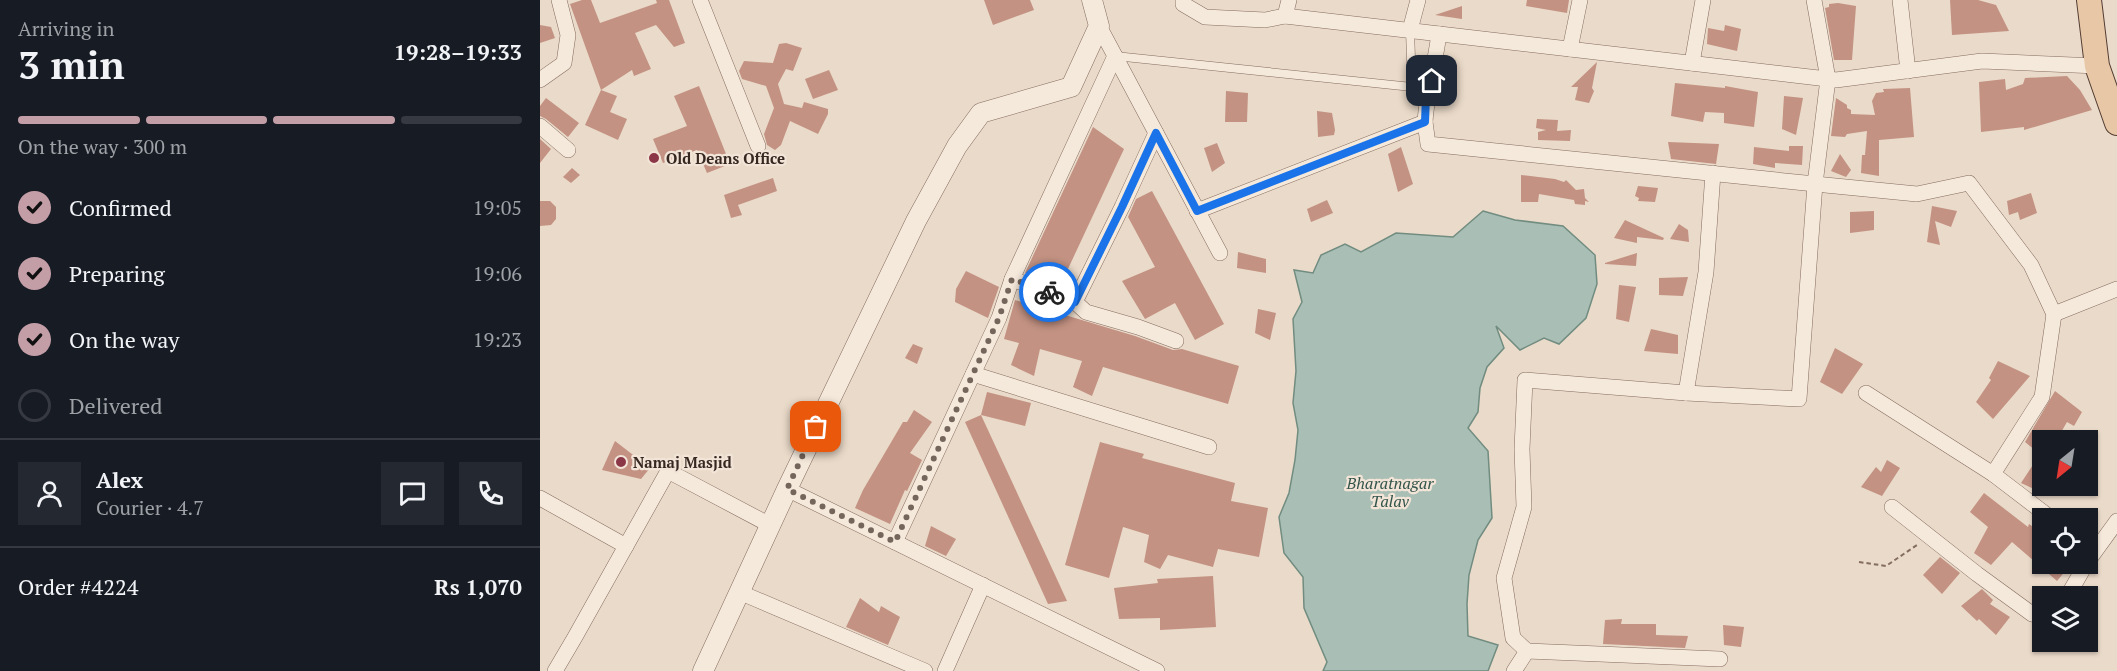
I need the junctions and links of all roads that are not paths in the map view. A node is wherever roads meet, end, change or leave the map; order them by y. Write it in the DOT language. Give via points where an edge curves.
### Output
graph roads {
  1 [pos="559,0"];
  2 [pos="700,0"];
  3 [pos="1092,0"];
  4 [pos="1183,0"];
  5 [pos="1289,0"];
  6 [pos="1418,0"];
  7 [pos="1580,0"];
  8 [pos="1702,0"];
  9 [pos="1814,0"];
  10 [pos="1900,0"];
  11 [pos="2089,0"];
  12 [pos="1285,16"];
  13 [pos="1099,26"];
  14 [pos="1410,30"];
  15 [pos="1439,34"];
  16 [pos="1570,49"];
  17 [pos="1115,56"];
  18 [pos="1692,63"];
  19 [pos="2097,66"];
  20 [pos="1908,70"];
  21 [pos="1828,79"];
  22 [pos="540,80"];
  23 [pos="1425,122"];
  24 [pos="2117,123"];
  25 [pos="540,126"];
  26 [pos="1156,133"];
  27 [pos="758,146"];
  28 [pos="568,150"];
  29 [pos="1713,173"];
  30 [pos="1815,184"];
  31 [pos="1197,211"];
  32 [pos="1220,253"];
  33 [pos="1012,279"];
  34 [pos="2117,289"];
  35 [pos="1075,302"];
  36 [pos="2054,314"];
  37 [pos="1176,340"];
  38 [pos="973,374"];
  39 [pos="1686,393"];
  40 [pos="1866,393"];
  41 [pos="1209,447"];
  42 [pos="1992,474"];
  43 [pos="787,489"];
  44 [pos="540,498"];
  45 [pos="1892,507"];
  46 [pos="2037,508"];
  47 [pos="2117,521"];
  48 [pos="770,525"];
  49 [pos="895,542"];
  50 [pos="2098,544"];
  51 [pos="626,546"];
  52 [pos="984,585"];
  53 [pos="739,592"];
  54 [pos="2032,614"];
  55 [pos="1527,651"];
  56 [pos="1720,659"];
  57 [pos="540,665"];
  58 [pos="552,671"];
  59 [pos="703,671"];
  60 [pos="926,671"];
  61 [pos="945,671"];
  62 [pos="1157,671"];
  63 [pos="1514,671"];
  1 -- 22 [label="street" via="568,35 564,63"];
  2 -- 27 [label="street"];
  3 -- 13 [label="street"];
  4 -- 12 [label="street" via="1183,4 1205,17 1265,20"];
  5 -- 12 [label="street"];
  6 -- 14 [label="street"];
  7 -- 16 [label="street"];
  8 -- 18 [label="street"];
  9 -- 21 [label="street"];
  10 -- 20 [label="street"];
  11 -- 19 [label="main road"];
  12 -- 14 [label="street"];
  13 -- 17 [label="street"];
  13 -- 43 [label="street" via="1071,87 981,113 957,146 916,221"];
  14 -- 15 [label="street"];
  14 -- 17 [label="lane" via="1412,87"];
  15 -- 16 [label="street"];
  15 -- 23 [label="street" via="1426,96"];
  16 -- 18 [label="street"];
  17 -- 26 [label="street"];
  17 -- 33 [label="street"];
  18 -- 21 [label="street"];
  19 -- 20 [label="street" via="1982,61"];
  19 -- 24 [label="main road"];
  20 -- 21 [label="street"];
  21 -- 30 [label="street"];
  23 -- 29 [label="street" via="1428,144"];
  23 -- 31 [label="street"];
  25 -- 28 [label="street"];
  26 -- 31 [label="street"];
  26 -- 35 [label="street"];
  29 -- 30 [label="street"];
  29 -- 39 [label="street" via="1706,272"];
  30 -- 36 [label="street" via="1917,194 1969,183 2031,265"];
  30 -- 39 [label="street" via="1799,399"];
  31 -- 32 [label="street"];
  33 -- 35 [label="street"];
  33 -- 38 [label="street"];
  34 -- 36 [label="street"];
  35 -- 37 [label="street" via="1086,312"];
  36 -- 42 [label="street" via="2042,397"];
  38 -- 41 [label="street"];
  38 -- 49 [label="street"];
  39 -- 55 [label="street" via="1525,380 1524,507 1504,578 1514,639"];
  40 -- 42 [label="street"];
  42 -- 46 [label="street"];
  43 -- 48 [label="street"];
  43 -- 49 [label="street"];
  44 -- 51 [label="street"];
  45 -- 54 [label="street"];
  47 -- 50 [label="street"];
  48 -- 51 [label="street" via="668,471"];
  48 -- 53 [label="street"];
  49 -- 52 [label="street"];
  51 -- 58 [label="street"];
  52 -- 61 [label="street"];
  52 -- 62 [label="street"];
  53 -- 59 [label="street"];
  53 -- 60 [label="street"];
  55 -- 56 [label="street"];
  55 -- 63 [label="street"];
  57 -- 58 [label="street"];
}
